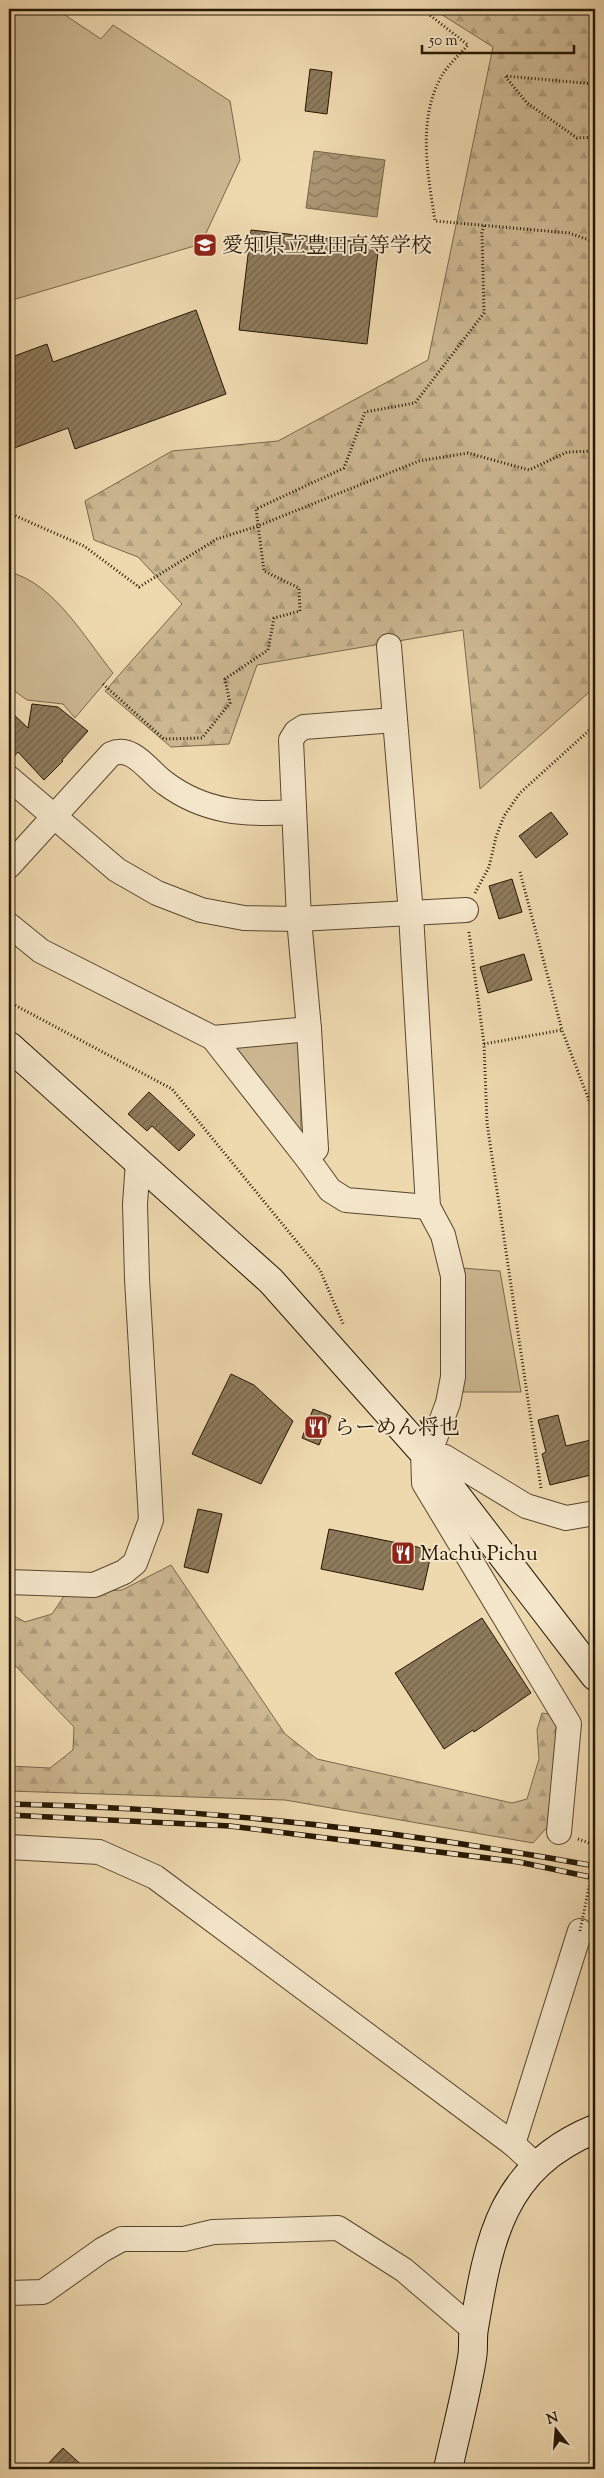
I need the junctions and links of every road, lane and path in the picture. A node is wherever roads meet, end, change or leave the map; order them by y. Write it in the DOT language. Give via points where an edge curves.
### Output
graph roads {
  1 [pos="422,9"];
  2 [pos="595,84"];
  3 [pos="595,137"];
  4 [pos="484,225"];
  5 [pos="595,242"];
  6 [pos="595,451"];
  7 [pos="9,513"];
  8 [pos="258,526"];
  9 [pos="389,646"];
  10 [pos="103,684"];
  11 [pos="395,720"];
  12 [pos="595,725"];
  13 [pos="9,778"];
  14 [pos="294,812"];
  15 [pos="53,818"];
  16 [pos="9,866"];
  17 [pos="520,872"];
  18 [pos="466,910"];
  19 [pos="411,914"];
  20 [pos="299,919"];
  21 [pos="9,926"];
  22 [pos="9,1002"];
  23 [pos="309,1029"];
  24 [pos="562,1030"];
  25 [pos="213,1038"];
  26 [pos="484,1044"];
  27 [pos="9,1046"];
  28 [pos="595,1116"];
  29 [pos="308,1158"];
  30 [pos="138,1161"];
  31 [pos="428,1207"];
  32 [pos="338,1357"];
  33 [pos="423,1452"];
  34 [pos="545,1512"];
  35 [pos="595,1513"];
  36 [pos="9,1582"];
  37 [pos="595,1676"];
  38 [pos="559,1832"];
  39 [pos="9,1847"];
  40 [pos="595,1858"];
  41 [pos="580,1931"];
  42 [pos="595,2129"];
  43 [pos="513,2144"];
  44 [pos="536,2165"];
  45 [pos="9,2293"];
  46 [pos="474,2330"];
  47 [pos="448,2469"];
  1 -- 4 [label="path" via="468,45 441,77 427,117 427,165 435,221"];
  2 -- 3 [label="path" via="505,76 527,103 577,138"];
  4 -- 5 [label="path" via="569,233"];
  4 -- 8 [label="path" via="484,313 414,403 365,412 344,468 256,509"];
  6 -- 8 [label="path" via="567,452 529,470 468,453 419,461"];
  7 -- 8 [label="path" via="84,546 139,587 217,539"];
  8 -- 10 [label="path" via="264,571 299,588 300,611 274,618 268,650 225,679 230,703 202,738 164,739"];
  9 -- 11 [label="street"];
  11 -- 14 [label="street" via="299,729 291,744"];
  11 -- 19 [label="street"];
  12 -- 18 [label="path" via="520,793 504,816 489,867"];
  13 -- 15 [label="street"];
  14 -- 15 [label="street" via="245,814 209,806 188,798 164,783 131,754 121,752 111,754"];
  14 -- 20 [label="street"];
  15 -- 16 [label="street"];
  15 -- 20 [label="street" via="117,870 156,893 219,914"];
  17 -- 24 [label="path"];
  18 -- 19 [label="street"];
  18 -- 26 [label="path"];
  19 -- 20 [label="street"];
  19 -- 31 [label="street"];
  20 -- 23 [label="street"];
  21 -- 25 [label="street" via="41,951"];
  22 -- 32 [label="path" via="172,1089 320,1270 350,1339"];
  23 -- 25 [label="street"];
  23 -- 29 [label="street" via="316,1149"];
  24 -- 26 [label="path"];
  24 -- 28 [label="path"];
  25 -- 29 [label="street"];
  26 -- 34 [label="path" via="487,1123"];
  27 -- 30 [label="street"];
  29 -- 31 [label="street" via="330,1190 346,1200"];
  30 -- 32 [label="street" via="257,1267"];
  30 -- 36 [label="street" via="135,1204 137,1279 151,1520 135,1563 124,1572 94,1585"];
  31 -- 33 [label="street" via="443,1235 453,1276 453,1377 448,1403 435,1438"];
  32 -- 33 [label="street"];
  33 -- 34 [label="street" via="445,1457 526,1506"];
  33 -- 37 [label="street"];
  33 -- 38 [label="street" via="424,1483 569,1724"];
  34 -- 35 [label="street" via="566,1518"];
  39 -- 43 [label="street" via="99,1852 155,1877"];
  40 -- 41 [label="path, bridge"];
  41 -- 43 [label="street"];
  42 -- 44 [label="street" via="556,2149"];
  43 -- 44 [label="street"];
  44 -- 46 [label="street" via="498,2221"];
  45 -- 46 [label="street" via="43,2292 122,2239 184,2239 213,2232 338,2228 404,2270"];
  46 -- 47 [label="street" via="472,2356"];
}
